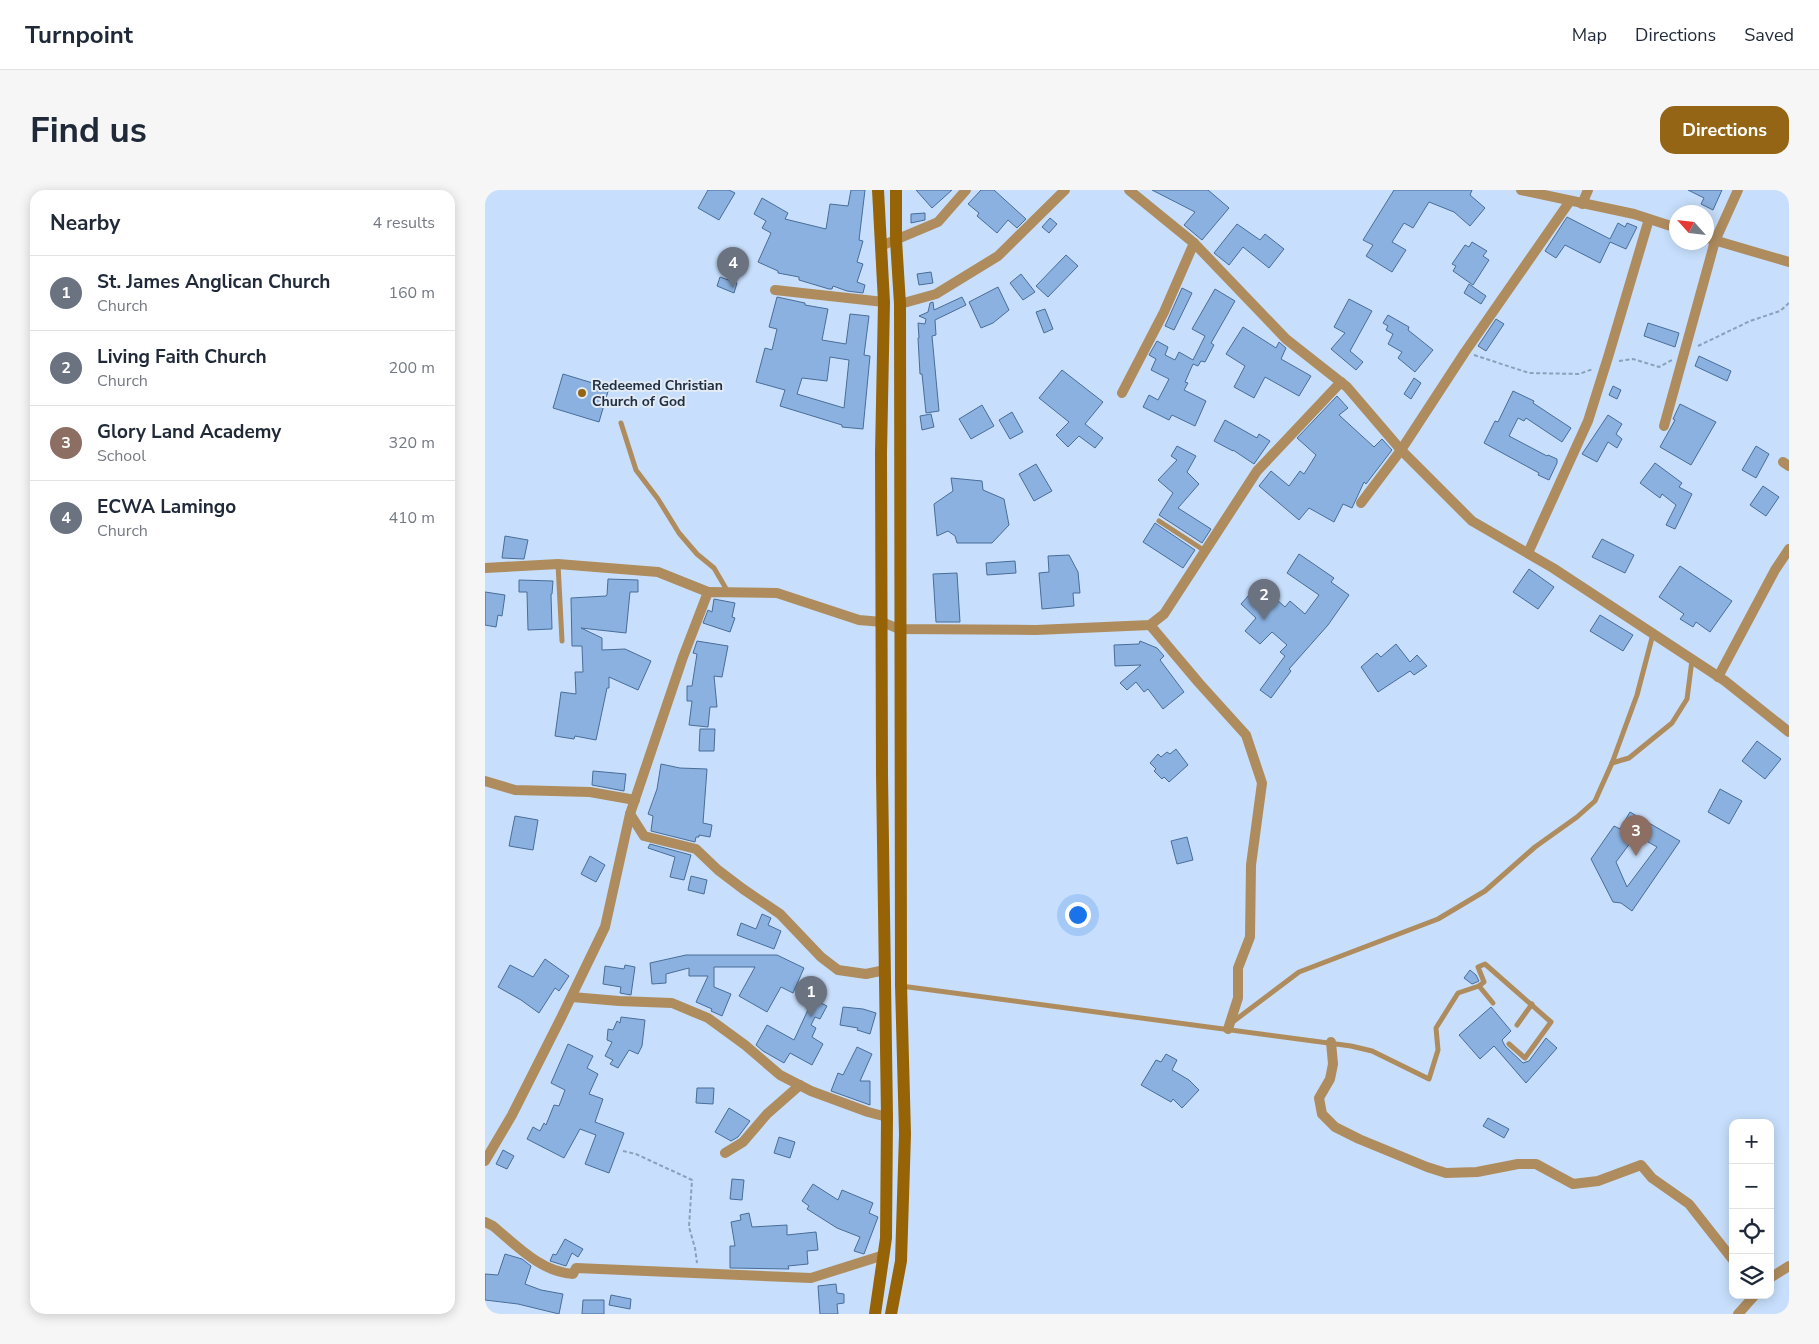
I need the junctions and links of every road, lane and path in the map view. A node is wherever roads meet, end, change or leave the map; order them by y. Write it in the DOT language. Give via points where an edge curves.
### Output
graph roads {
  1 [pos="878,190"];
  2 [pos="896,190"];
  3 [pos="966,190"];
  4 [pos="1065,190"];
  5 [pos="1129,190"];
  6 [pos="1521,190"];
  7 [pos="1588,190"];
  8 [pos="1738,190"];
  9 [pos="1570,201"];
  10 [pos="1582,204"];
  11 [pos="1649,219"];
  12 [pos="1669,225"];
  13 [pos="1714,234"];
  14 [pos="896,240"];
  15 [pos="1714,240"];
  16 [pos="1194,243"];
  17 [pos="881,246"];
  18 [pos="1708,250"];
  19 [pos="1789,262"];
  20 [pos="775,290"];
  21 [pos="884,302"];
  22 [pos="1789,303"];
  23 [pos="900,304"];
  24 [pos="1465,352"];
  25 [pos="1684,353"];
  26 [pos="1607,364"];
  27 [pos="1341,382"];
  28 [pos="1122,393"];
  29 [pos="621,423"];
  30 [pos="1664,426"];
  31 [pos="1401,450"];
  32 [pos="1361,503"];
  33 [pos="1159,521"];
  34 [pos="1789,549"];
  35 [pos="1205,552"];
  36 [pos="1528,553"];
  37 [pos="558,564"];
  38 [pos="485,568"];
  39 [pos="708,592"];
  40 [pos="728,592"];
  41 [pos="882,622"];
  42 [pos="1150,625"];
  43 [pos="899,630"];
  44 [pos="1653,634"];
  45 [pos="561,641"];
  46 [pos="1693,660"];
  47 [pos="1718,677"];
  48 [pos="1789,732"];
  49 [pos="1612,762"];
  50 [pos="485,781"];
  51 [pos="635,800"];
  52 [pos="630,814"];
  53 [pos="885,970"];
  54 [pos="901,986"];
  55 [pos="1479,986"];
  56 [pos="571,997"];
  57 [pos="1493,1003"];
  58 [pos="1531,1004"];
  59 [pos="1517,1025"];
  60 [pos="1228,1029"];
  61 [pos="1331,1042"];
  62 [pos="1509,1044"];
  63 [pos="800,1086"];
  64 [pos="887,1117"];
  65 [pos="623,1151"];
  66 [pos="725,1153"];
  67 [pos="485,1161"];
  68 [pos="485,1222"];
  69 [pos="884,1255"];
  70 [pos="1729,1255"];
  71 [pos="1789,1266"];
  72 [pos="698,1273"];
  73 [pos="1774,1275"];
  74 [pos="1751,1299"];
  75 [pos="875,1314"];
  76 [pos="891,1314"];
  77 [pos="1738,1314"];
  1 -- 17 [label="main road"];
  2 -- 14 [label="main road"];
  3 -- 14 [label="street" via="938,222"];
  4 -- 23 [label="street" via="998,256 936,294"];
  5 -- 16 [label="street"];
  6 -- 9 [label="street"];
  7 -- 10 [label="street"];
  8 -- 13 [label="street"];
  9 -- 10 [label="street"];
  9 -- 24 [label="street"];
  10 -- 11 [label="street"];
  11 -- 12 [label="street"];
  11 -- 26 [label="street"];
  14 -- 17 [label="street"];
  14 -- 23 [label="main road"];
  15 -- 19 [label="street"];
  16 -- 27 [label="street" via="1286,339"];
  16 -- 28 [label="street" via="1164,312"];
  17 -- 21 [label="main road"];
  18 -- 25 [label="street"];
  20 -- 21 [label="street"];
  21 -- 41 [label="main road"];
  22 -- 25 [label="path" via="1780,311 1750,321"];
  23 -- 43 [label="main road"];
  24 -- 26 [label="path" via="1529,373 1579,374"];
  24 -- 31 [label="street"];
  25 -- 26 [label="path" via="1659,367 1633,359"];
  25 -- 30 [label="street"];
  26 -- 36 [label="street" via="1588,421"];
  27 -- 31 [label="street"];
  27 -- 35 [label="street" via="1257,471"];
  29 -- 40 [label="lane" via="637,470 679,533 714,568"];
  31 -- 32 [label="street"];
  31 -- 36 [label="street" via="1472,521"];
  33 -- 35 [label="lane"];
  34 -- 47 [label="street"];
  35 -- 42 [label="street" via="1164,614"];
  36 -- 44 [label="street"];
  37 -- 38 [label="street"];
  37 -- 39 [label="street" via="657,572"];
  37 -- 45 [label="lane"];
  39 -- 40 [label="street"];
  39 -- 51 [label="street"];
  40 -- 41 [label="street" via="777,593 859,620"];
  41 -- 43 [label="street"];
  41 -- 53 [label="main road"];
  42 -- 43 [label="street" via="1035,630"];
  42 -- 60 [label="street" via="1246,736 1262,783 1251,865 1251,938 1238,968 1238,998"];
  43 -- 54 [label="main road"];
  44 -- 46 [label="street"];
  44 -- 49 [label="lane" via="1637,695"];
  46 -- 47 [label="street"];
  46 -- 49 [label="lane" via="1687,699 1672,723 1629,758"];
  47 -- 48 [label="street"];
  49 -- 60 [label="lane" via="1595,801 1485,891 1438,919 1299,972 1235,1018"];
  50 -- 51 [label="street" via="515,790 590,792"];
  51 -- 52 [label="street"];
  52 -- 53 [label="street" via="644,836 696,849 718,870 780,914 838,970 866,974"];
  52 -- 56 [label="street" via="605,927"];
  53 -- 64 [label="main road"];
  54 -- 60 [label="lane"];
  54 -- 76 [label="main road" via="905,1134 901,1261"];
  55 -- 57 [label="lane"];
  55 -- 58 [label="lane" via="1484,982 1478,967 1485,964"];
  55 -- 61 [label="lane" via="1459,993 1436,1028 1437,1050 1429,1078 1372,1051"];
  56 -- 63 [label="street" via="673,1003 708,1018 780,1075"];
  56 -- 67 [label="street" via="512,1115"];
  58 -- 59 [label="lane"];
  58 -- 62 [label="lane" via="1551,1022 1525,1058"];
  60 -- 61 [label="lane"];
  61 -- 70 [label="street" via="1333,1064 1319,1098 1322,1114 1335,1127 1445,1173 1536,1164 1573,1184 1598,1181 1641,1166 1652,1178 1689,1204"];
  63 -- 64 [label="street"];
  63 -- 66 [label="street" via="767,1114 743,1142"];
  64 -- 69 [label="main road"];
  65 -- 72 [label="path" via="637,1154 692,1180 689,1227"];
  68 -- 72 [label="street" via="542,1266 560,1273 573,1274 576,1268"];
  69 -- 72 [label="street" via="811,1278"];
  69 -- 75 [label="main road"];
  71 -- 73 [label="street"];
  74 -- 77 [label="street"];
}
